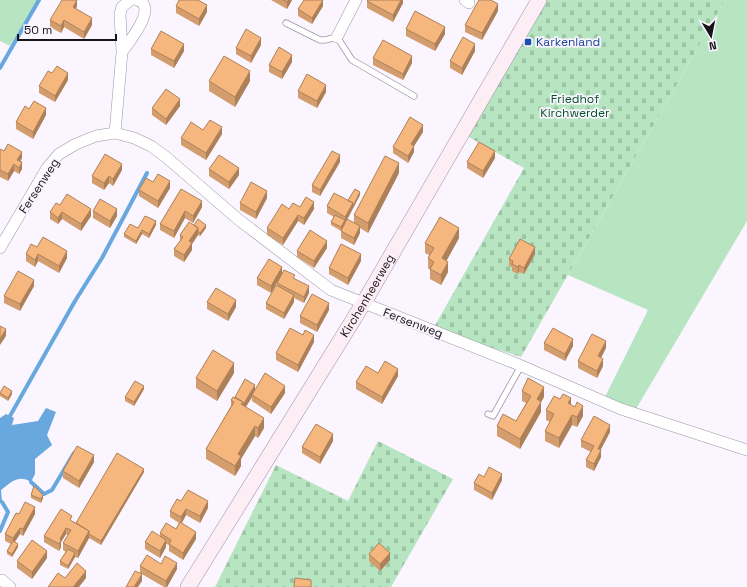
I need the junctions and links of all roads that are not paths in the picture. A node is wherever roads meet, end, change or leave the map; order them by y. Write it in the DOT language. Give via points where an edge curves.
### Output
graph roads {
  1 [pos="130,0"];
  2 [pos="138,0"];
  3 [pos="356,0"];
  4 [pos="538,0"];
  5 [pos="286,23"];
  6 [pos="337,37"];
  7 [pos="122,52"];
  8 [pos="414,96"];
  9 [pos="115,133"];
  10 [pos="0,248"];
  11 [pos="363,304"];
  12 [pos="521,366"];
  13 [pos="488,414"];
  14 [pos="747,450"];
  15 [pos="0,581"];
  16 [pos="10,587"];
  17 [pos="188,587"];
  1 -- 7 [label="street" via="122,7 120,14"];
  2 -- 7 [label="street" via="145,6 146,13"];
  3 -- 6 [label="street"];
  4 -- 11 [label="main road, Kirchenheerweg"];
  5 -- 6 [label="lane" via="320,40"];
  6 -- 8 [label="lane" via="352,60"];
  7 -- 9 [label="street"];
  9 -- 10 [label="street, Fersenweg" via="96,136 59,154 47,168"];
  9 -- 11 [label="street, Fersenweg" via="151,146 317,281"];
  11 -- 12 [label="street, Fersenweg"];
  11 -- 17 [label="main road, Kirchenheerweg"];
  12 -- 13 [label="lane" via="493,416"];
  12 -- 14 [label="street, Fersenweg" via="621,409"];
  15 -- 16 [label="street"];
}
